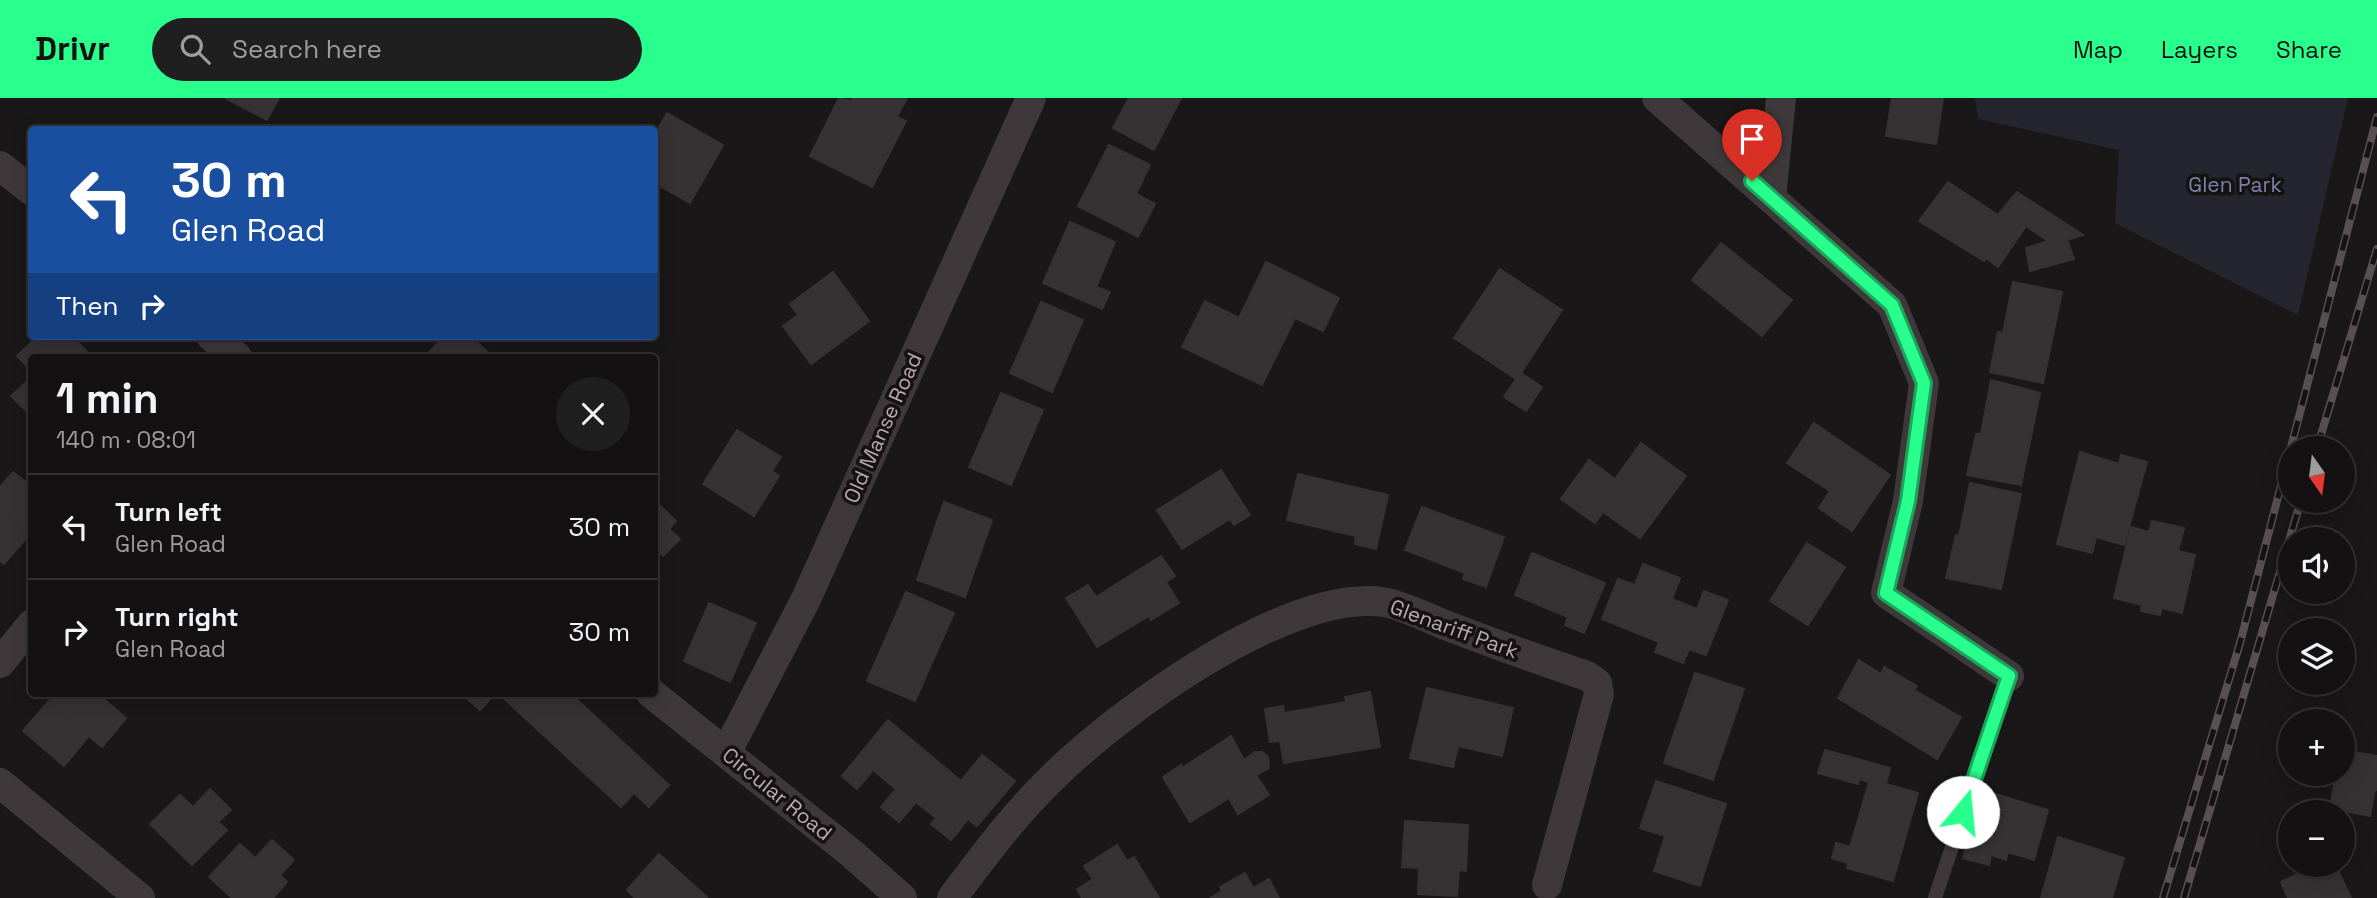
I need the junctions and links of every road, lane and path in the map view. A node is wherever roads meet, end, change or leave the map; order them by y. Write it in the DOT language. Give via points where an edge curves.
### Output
graph roads {
  1 [pos="1031,98"];
  2 [pos="1657,98"];
  3 [pos="1781,98"];
  4 [pos="0,166"];
  5 [pos="28,188"];
  6 [pos="1771,198"];
  7 [pos="216,340"];
  8 [pos="233,354"];
  9 [pos="28,629"];
  10 [pos="0,663"];
  11 [pos="2009,676"];
  12 [pos="656,697"];
  13 [pos="726,753"];
  14 [pos="0,783"];
  15 [pos="1547,885"];
  16 [pos="140,898"];
  17 [pos="902,898"];
  18 [pos="952,898"];
  19 [pos="1935,898"];
  1 -- 13 [label="street, Old Manse Road" via="806,599"];
  2 -- 6 [label="street"];
  3 -- 6 [label="street"];
  4 -- 5 [label="street"];
  6 -- 11 [label="street" via="1892,305 1924,383 1908,501 1886,593"];
  7 -- 8 [label="street"];
  9 -- 10 [label="street"];
  11 -- 19 [label="lane"];
  12 -- 13 [label="street, Circular Road"];
  13 -- 17 [label="street, Circular Road"];
  14 -- 16 [label="street"];
  15 -- 18 [label="street, Glenariff Park" via="1599,694 1597,683 1385,602 1351,602 1303,612 1229,647 1110,727 1041,789"];
}
